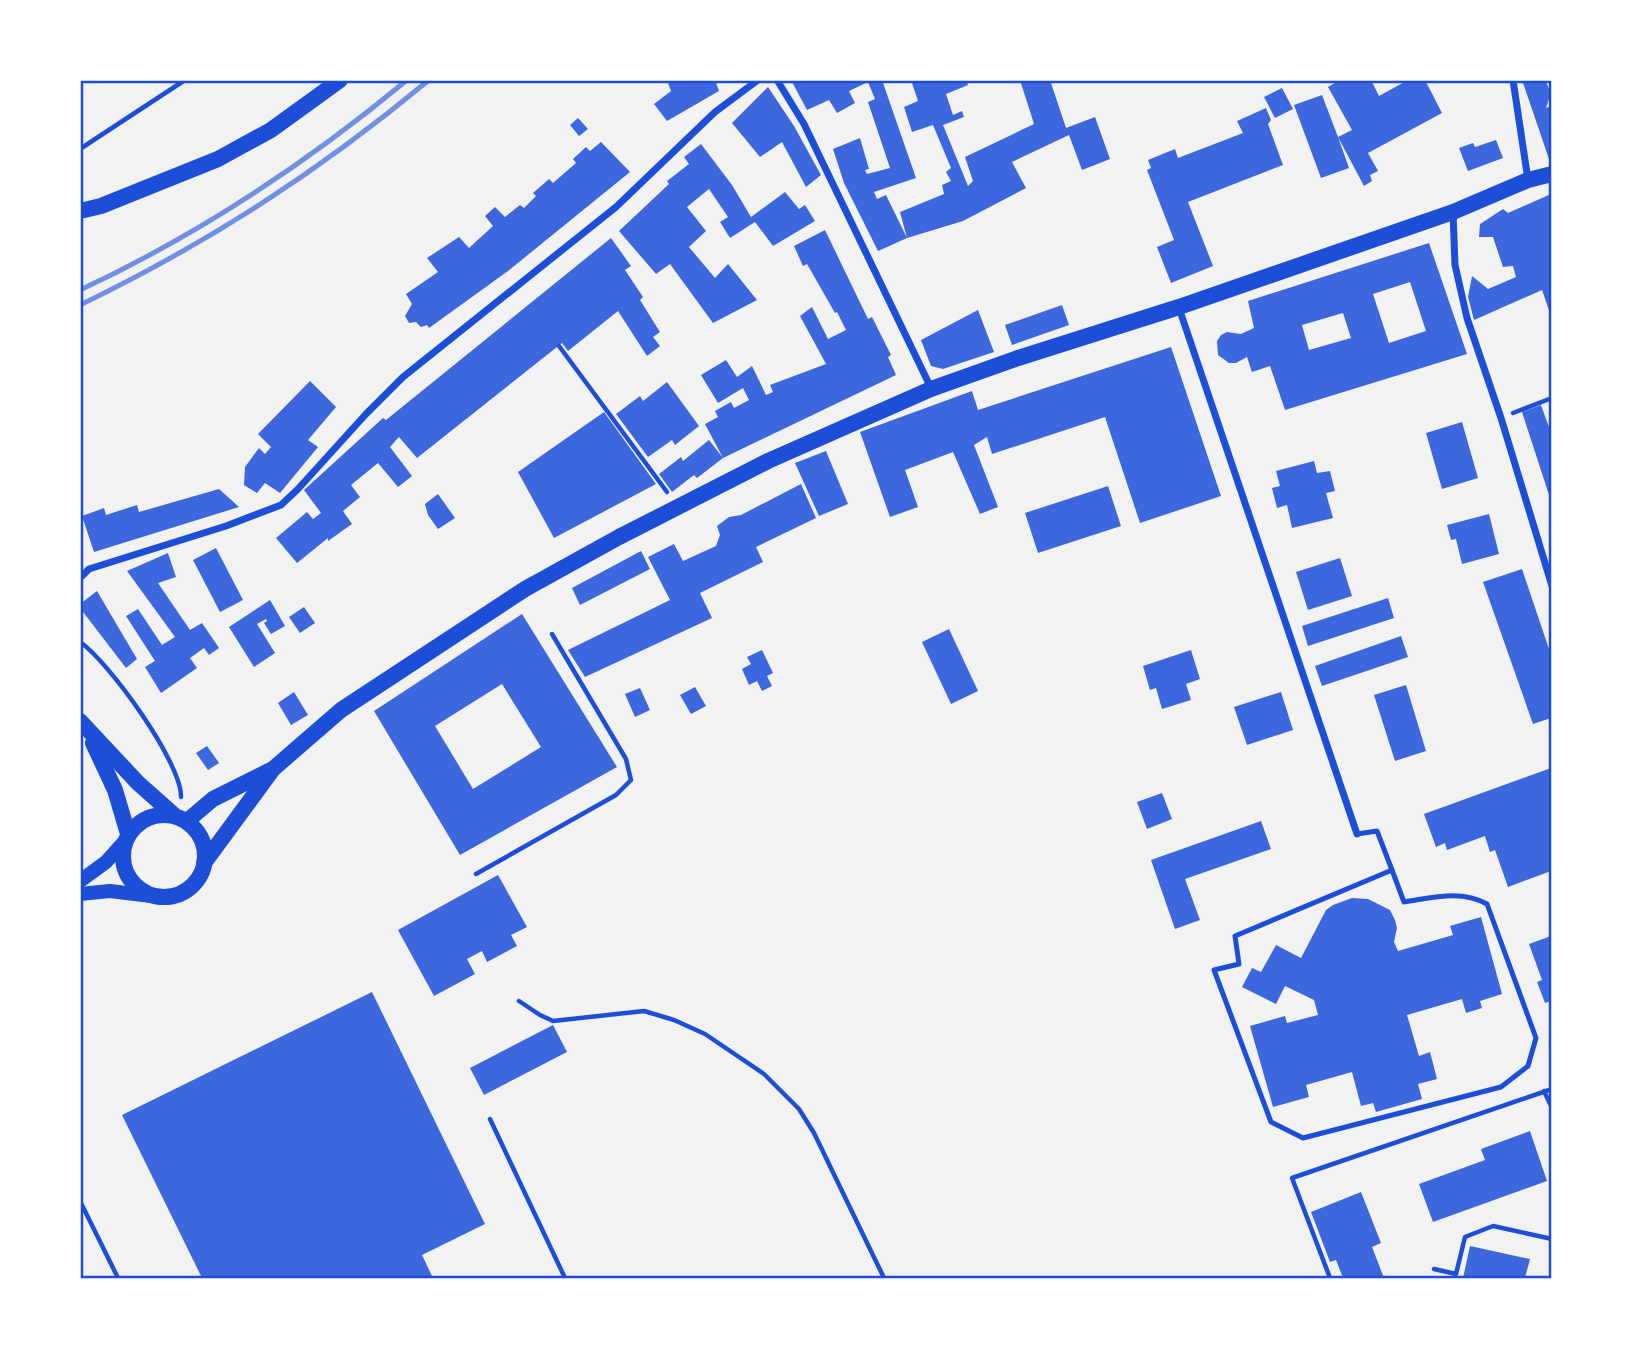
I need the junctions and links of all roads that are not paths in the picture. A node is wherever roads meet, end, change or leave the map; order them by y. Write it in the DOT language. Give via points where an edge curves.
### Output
graph roads {
  1 [pos="340,80"];
  2 [pos="758,80"];
  3 [pos="777,80"];
  4 [pos="1513,80"];
  5 [pos="1552,174"];
  6 [pos="1528,180"];
  7 [pos="80,211"];
  8 [pos="1453,212"];
  9 [pos="1179,307"];
  10 [pos="931,389"];
  11 [pos="80,578"];
  12 [pos="1552,586"];
  13 [pos="83,724"];
  14 [pos="273,769"];
  15 [pos="181,817"];
  16 [pos="1357,834"];
  17 [pos="126,838"];
  18 [pos="204,863"];
  19 [pos="1392,870"];
  20 [pos="80,881"];
  21 [pos="80,894"];
  22 [pos="152,895"];
  1 -- 7 [label="main road" via="271,130 218,159"];
  2 -- 11 [label="street" via="715,112 616,207 403,377 281,505 89,569"];
  3 -- 10 [label="street" via="804,124"];
  4 -- 6 [label="street"];
  5 -- 6 [label="main road"];
  6 -- 8 [label="main road"];
  8 -- 9 [label="main road"];
  8 -- 12 [label="street" via="1455,265 1467,318"];
  9 -- 10 [label="main road"];
  9 -- 16 [label="street"];
  10 -- 14 [label="main road" via="768,461 525,589 341,710"];
  13 -- 15 [label="main road" via="138,783"];
  13 -- 17 [label="main road" via="116,790"];
  14 -- 15 [label="main road"];
  14 -- 18 [label="main road"];
  15 -- 17 [label="main road" via="152,817 140,822"];
  15 -- 18 [label="main road" via="201,839"];
  16 -- 19 [label="lane" via="1377,831"];
  17 -- 20 [label="main road" via="106,862"];
  17 -- 22 [label="main road" via="122,856 127,874 135,886"];
  18 -- 22 [label="main road" via="195,883 182,893"];
  19 -- 19 [label="lane" via="1404,902 1459,895 1487,904 1536,1038 1528,1066 1501,1087 1303,1138 1271,1122 1214,970 1239,964 1236,936"];
  21 -- 22 [label="main road"];
}
